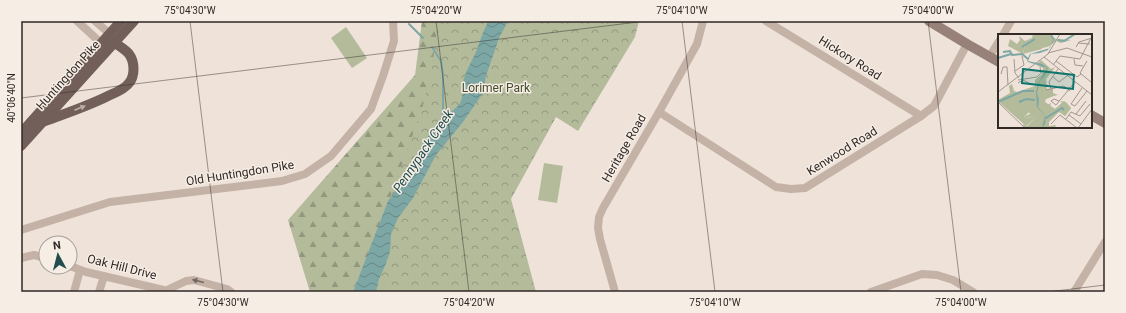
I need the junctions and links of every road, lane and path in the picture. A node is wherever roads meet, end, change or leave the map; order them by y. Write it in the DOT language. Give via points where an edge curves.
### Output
graph roads {
  1 [pos="77,21"];
  2 [pos="95,21"];
  3 [pos="121,21"];
  4 [pos="134,21"];
  5 [pos="393,21"];
  6 [pos="703,21"];
  7 [pos="766,21"];
  8 [pos="929,21"];
  9 [pos="1011,21"];
  10 [pos="110,34"];
  11 [pos="1004,34"];
  12 [pos="101,43"];
  13 [pos="114,43"];
  14 [pos="967,44"];
  15 [pos="998,46"];
  16 [pos="995,59"];
  17 [pos="659,112"];
  18 [pos="921,116"];
  19 [pos="1092,116"];
  20 [pos="44,121"];
  21 [pos="1105,123"];
  22 [pos="21,133"];
  23 [pos="21,146"];
  24 [pos="21,230"];
  25 [pos="1105,242"];
  26 [pos="38,256"];
  27 [pos="21,258"];
  28 [pos="80,270"];
  29 [pos="104,276"];
  30 [pos="169,291"];
  31 [pos="74,292"];
  32 [pos="99,292"];
  33 [pos="231,292"];
  34 [pos="615,292"];
  35 [pos="871,292"];
  36 [pos="973,292"];
  37 [pos="1074,292"];
  1 -- 12 [label="street"];
  2 -- 10 [label="street"];
  3 -- 10 [label="main road, Huntingdon Pike"];
  4 -- 13 [label="main road, Huntingdon Pike"];
  5 -- 24 [label="street, Old Huntingdon Pike" via="394,41 371,109 331,156 305,174 282,181 110,202"];
  6 -- 17 [label="street, Heritage Road" via="697,44"];
  7 -- 18 [label="street, Hickory Road"];
  8 -- 14 [label="street"];
  9 -- 11 [label="street"];
  10 -- 12 [label="main road, Huntingdon Pike"];
  10 -- 13 [label="street"];
  12 -- 13 [label="street"];
  12 -- 22 [label="main road, Huntingdon Pike"];
  13 -- 20 [label="main road, Huntingdon Pike"];
  20 -- 13 [label="main road, one-way" via="101,100 130,83 132,59"];
  14 -- 16 [label="street"];
  14 -- 18 [label="street, Kenwood Road" via="934,106"];
  15 -- 16 [label="street"];
  17 -- 18 [label="street, Kenwood Road" via="776,187 791,189 805,188"];
  17 -- 34 [label="street, Heritage Road" via="599,216 600,239"];
  19 -- 21 [label="street"];
  20 -- 23 [label="main road, Huntingdon Pike"];
  25 -- 37 [label="street"];
  26 -- 27 [label="street"];
  28 -- 29 [label="street, Oak Hill Drive"];
  28 -- 31 [label="street"];
  29 -- 30 [label="street, Oak Hill Drive"];
  29 -- 32 [label="street"];
  33 -- 30 [label="street, Oak Hill Drive, one-way" via="194,280 182,283"];
  35 -- 36 [label="street" via="922,274 953,280"];
}
